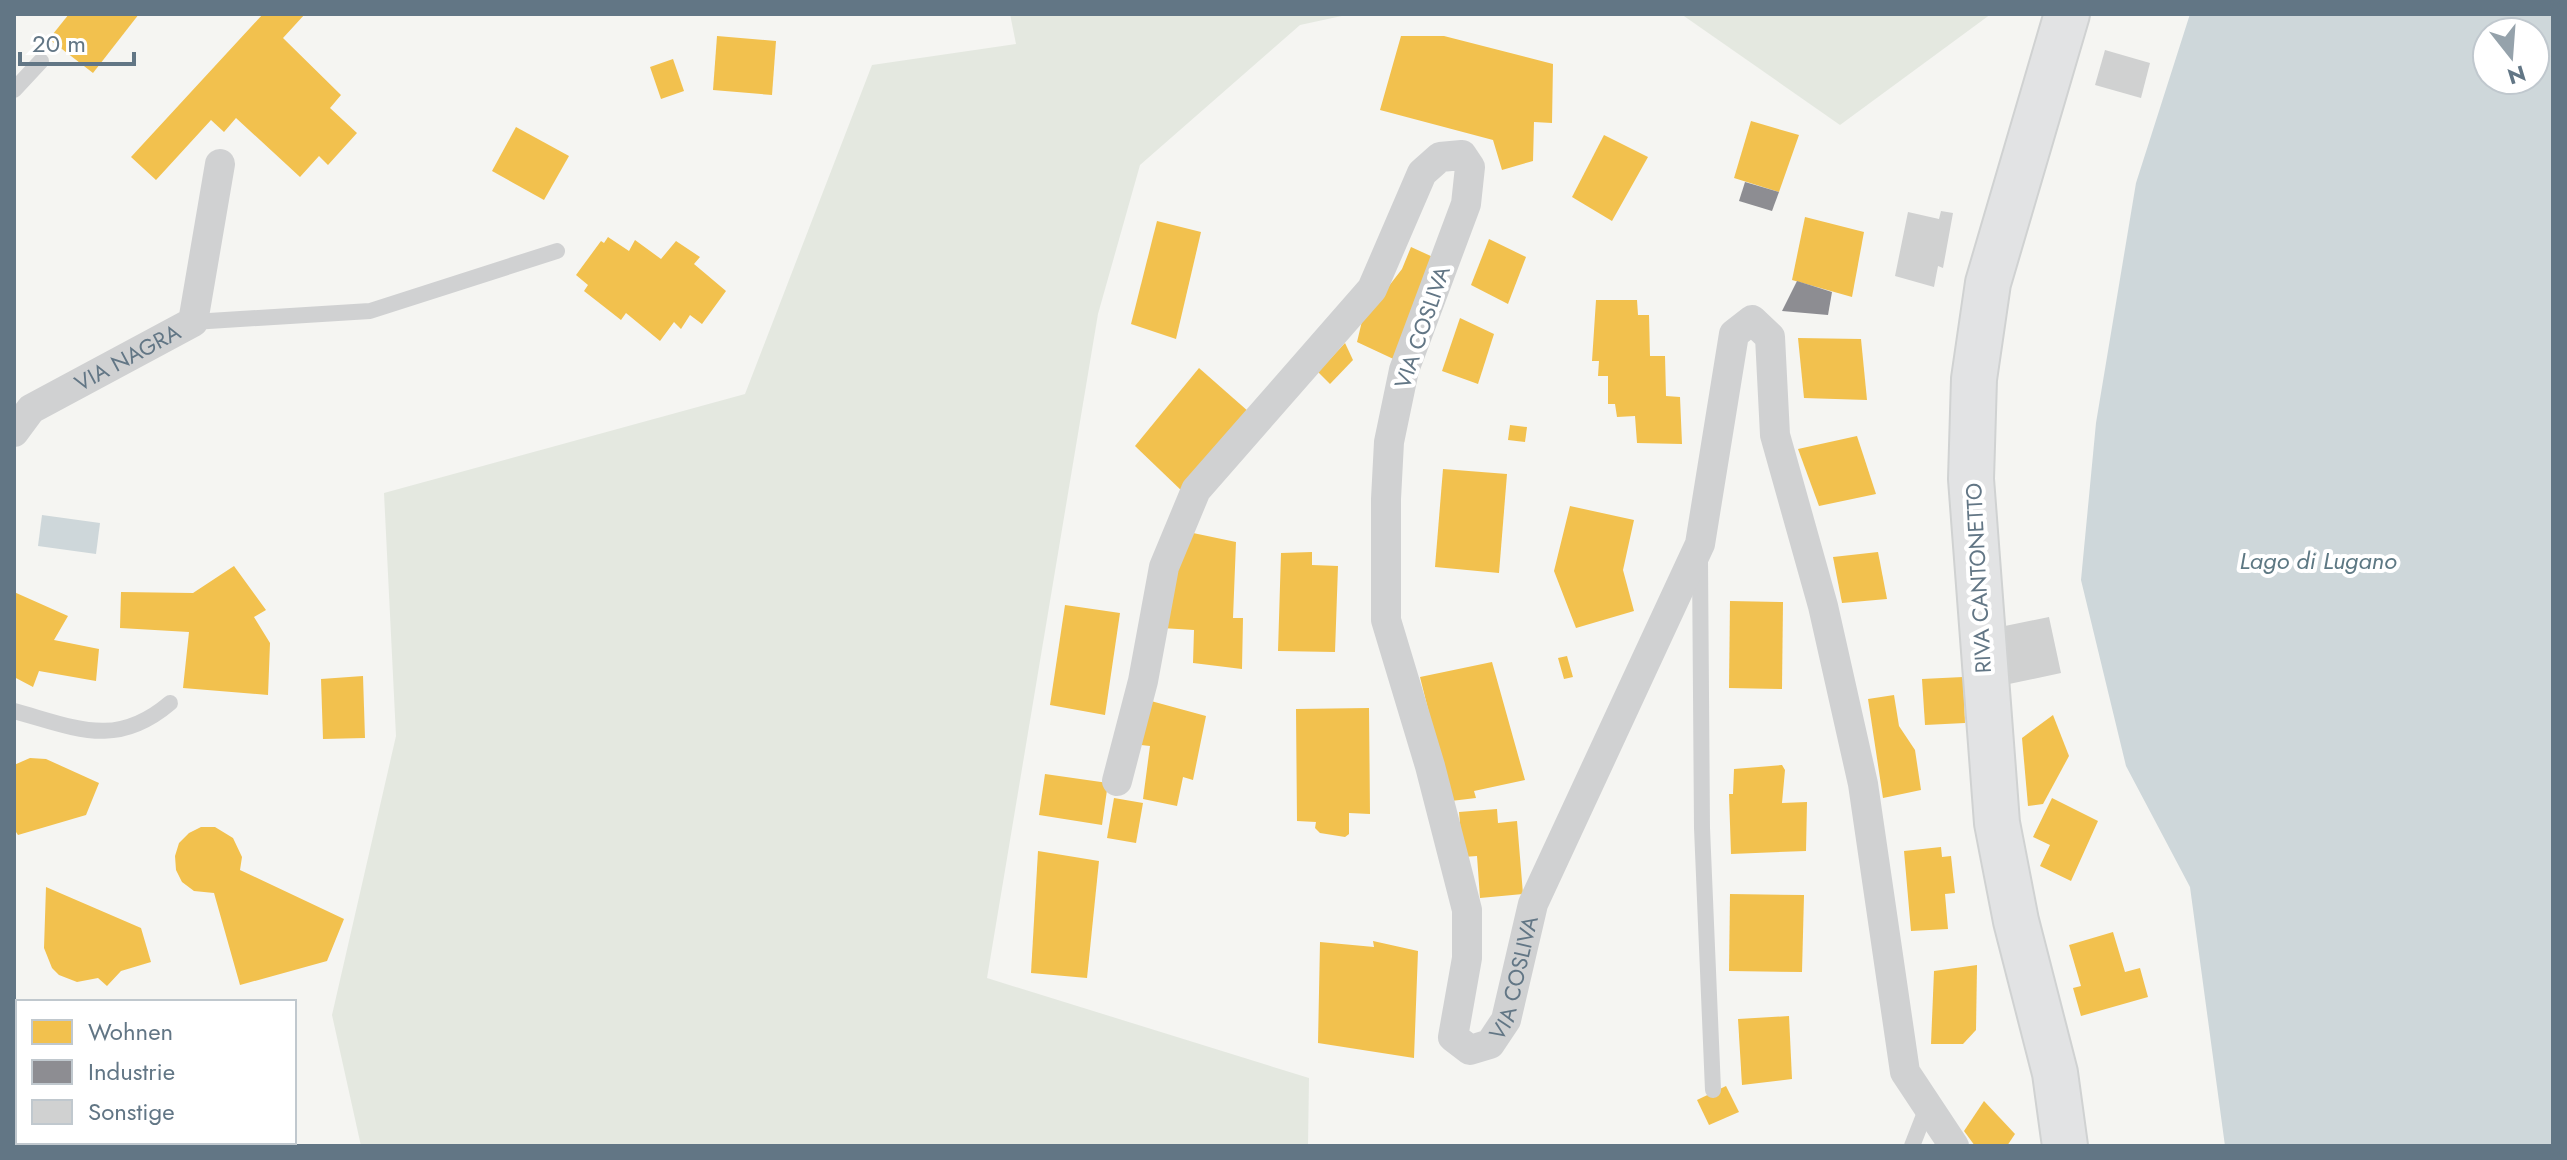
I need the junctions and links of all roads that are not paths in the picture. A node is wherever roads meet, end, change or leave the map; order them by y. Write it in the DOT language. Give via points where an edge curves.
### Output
graph roads {
  1 [pos="2067,14"];
  2 [pos="41,61"];
  3 [pos="14,90"];
  4 [pos="220,164"];
  5 [pos="557,251"];
  6 [pos="193,322"];
  7 [pos="14,432"];
  8 [pos="1700,544"];
  9 [pos="170,703"];
  10 [pos="14,711"];
  11 [pos="1117,781"];
  12 [pos="1713,1090"];
  13 [pos="1928,1105"];
  14 [pos="1912,1146"];
  15 [pos="1954,1146"];
  16 [pos="2065,1146"];
  1 -- 16 [label="main road, RIVA CANTONETTO" via="1988,283 1974,379 1971,479 1997,823 2055,1073"];
  2 -- 3 [label="lane"];
  4 -- 6 [label="street, VIA NAGRA"];
  5 -- 6 [label="lane" via="370,311"];
  6 -- 7 [label="street, VIA NAGRA" via="31,409"];
  8 -- 11 [label="street, VIA COSLIVA" via="1533,904 1506,1020 1490,1044 1470,1050 1453,1037 1467,958 1467,910 1386,620 1389,442 1404,370 1468,192 1470,167 1462,155 1440,157 1422,173 1372,289 1196,490 1164,567"];
  8 -- 12 [label="lane" via="1702,828"];
  8 -- 13 [label="street, VIA COSLIVA" via="1734,334 1752,320 1770,337 1775,435 1823,606 1863,784 1905,1072"];
  9 -- 10 [label="lane" via="128,729 98,733"];
  13 -- 14 [label="lane"];
  13 -- 15 [label="street, VIA COSLIVA"];
}
